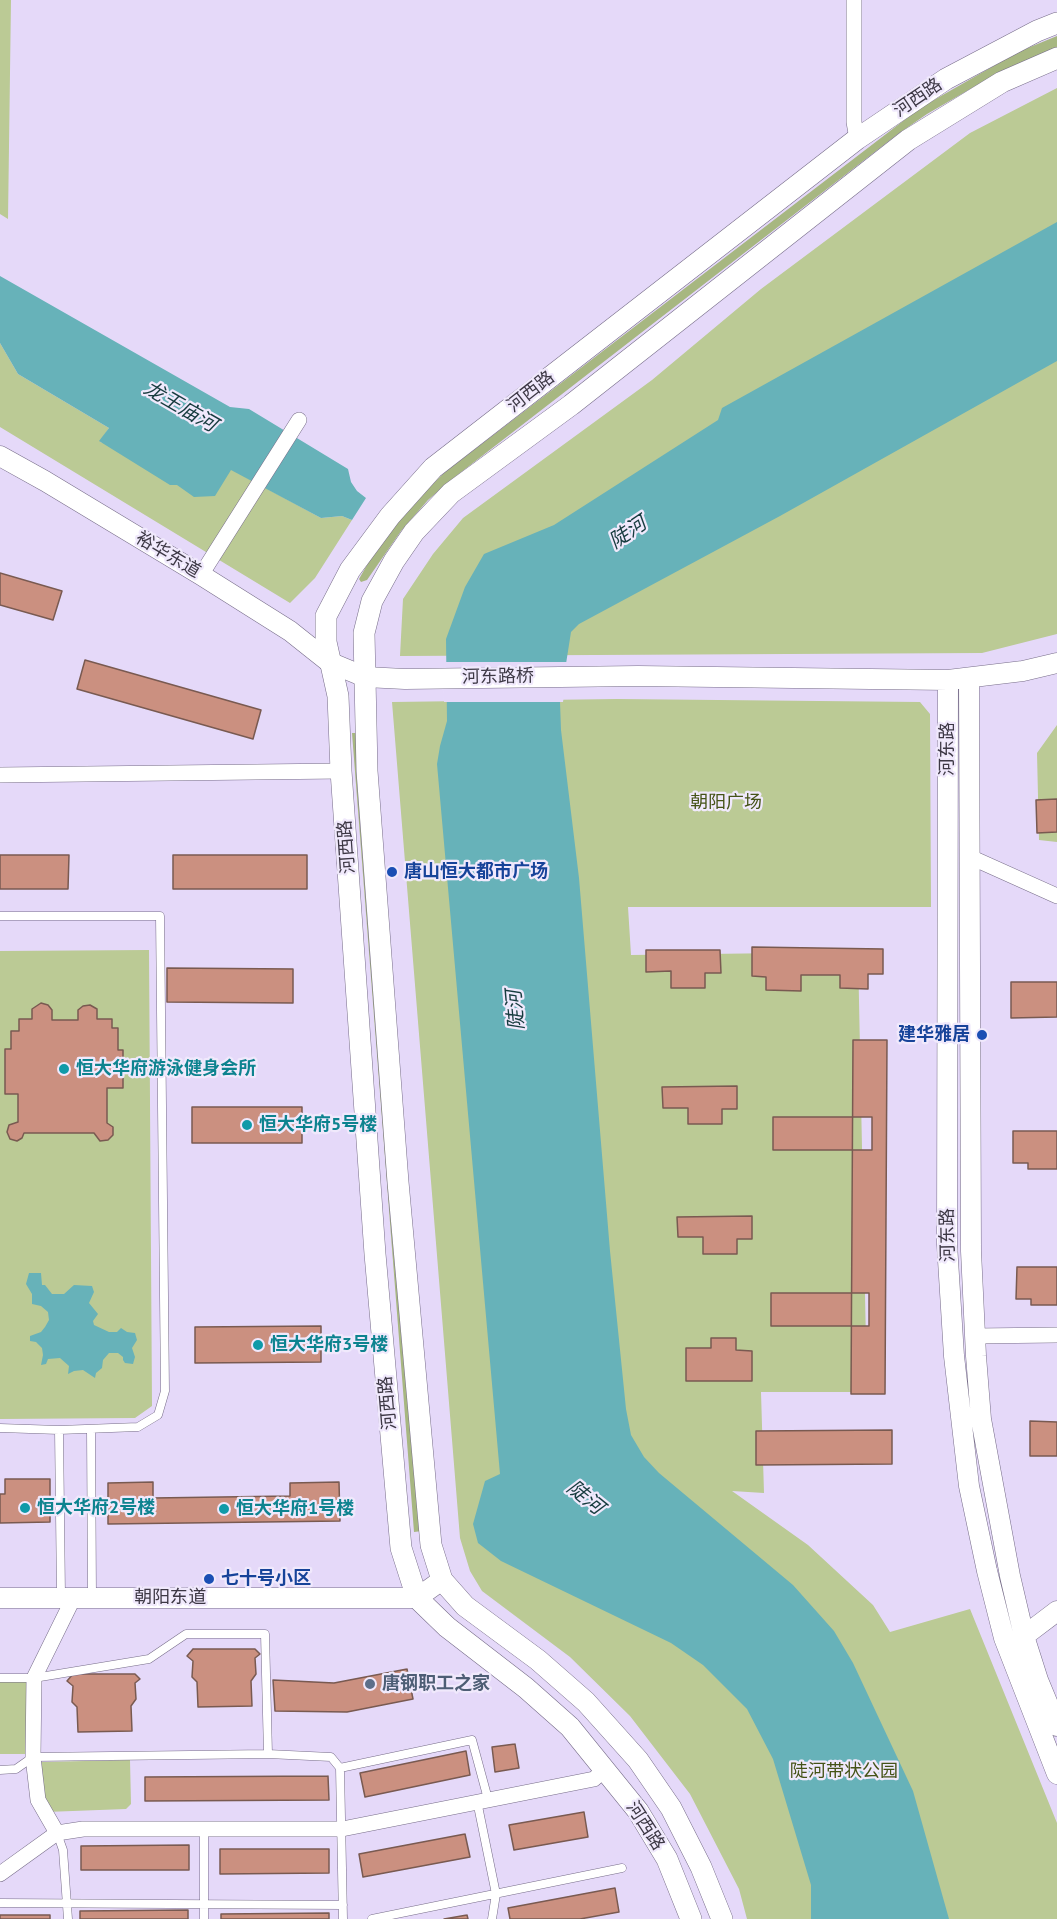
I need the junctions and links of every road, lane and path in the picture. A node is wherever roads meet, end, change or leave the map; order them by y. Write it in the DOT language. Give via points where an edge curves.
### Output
graph roads {
  1 [pos="854,0"];
  2 [pos="1057,23"];
  3 [pos="1057,58"];
  4 [pos="857,139"];
  5 [pos="299,420"];
  6 [pos="0,456"];
  7 [pos="201,575"];
  8 [pos="329,662"];
  9 [pos="1057,663"];
  10 [pos="365,677"];
  11 [pos="969,679"];
  12 [pos="948,680"];
  13 [pos="341,771"];
  14 [pos="0,775"];
  15 [pos="968,856"];
  16 [pos="1057,896"];
  17 [pos="0,916"];
  18 [pos="1057,1335"];
  19 [pos="975,1336"];
  20 [pos="0,1428"];
  21 [pos="92,1429"];
  22 [pos="59,1430"];
  23 [pos="442,1580"];
  24 [pos="417,1598"];
  25 [pos="0,1599"];
  26 [pos="76,1599"];
  27 [pos="1057,1611"];
  28 [pos="1024,1636"];
  29 [pos="0,1678"];
  30 [pos="34,1678"];
  31 [pos="1057,1725"];
  32 [pos="268,1754"];
  33 [pos="33,1756"];
  34 [pos="340,1768"];
  35 [pos="605,1769"];
  36 [pos="0,1770"];
  37 [pos="1057,1774"];
  38 [pos="483,1800"];
  39 [pos="204,1829"];
  40 [pos="342,1829"];
  41 [pos="57,1833"];
  42 [pos="622,1868"];
  43 [pos="0,1874"];
  44 [pos="496,1894"];
  45 [pos="0,1903"];
  46 [pos="68,1903"];
  47 [pos="204,1904"];
  48 [pos="343,1905"];
  49 [pos="68,1919"];
  50 [pos="204,1919"];
  51 [pos="343,1919"];
  52 [pos="372,1919"];
  53 [pos="492,1919"];
  54 [pos="691,1919"];
  55 [pos="722,1919"];
  1 -- 4 [label="street"];
  2 -- 4 [label="main road, 河西路" via="946,79"];
  3 -- 10 [label="main road, 河西路" via="1002,82 908,140 571,405 451,493 414,532 372,601 364,633"];
  4 -- 8 [label="main road, 河西路" via="433,468 390,516 350,570 326,616"];
  5 -- 7 [label="street"];
  6 -- 7 [label="street, 裕华东道"];
  7 -- 8 [label="street, 裕华东道" via="290,631"];
  8 -- 10 [label="street, 裕华东道"];
  8 -- 13 [label="main road, 河西路" via="338,696"];
  9 -- 11 [label="street"];
  10 -- 12 [label="street, 河东路桥"];
  10 -- 23 [label="main road, 河西路" via="367,771 398,1182 431,1545"];
  11 -- 12 [label="street"];
  11 -- 15 [label="street, 河东路"];
  12 -- 37 [label="street, 河东路" via="947,1244 955,1366 969,1485 989,1582 1004,1638"];
  13 -- 14 [label="street"];
  13 -- 24 [label="main road, 河西路" via="375,1254 401,1548"];
  15 -- 16 [label="street"];
  15 -- 19 [label="street, 河东路"];
  17 -- 21 [label="lane" via="160,916 165,1391 158,1415 138,1427"];
  18 -- 19 [label="street"];
  19 -- 28 [label="street, 河东路" via="981,1419"];
  20 -- 22 [label="lane"];
  21 -- 22 [label="lane"];
  21 -- 26 [label="lane"];
  22 -- 26 [label="lane"];
  23 -- 24 [label="street"];
  23 -- 55 [label="main road, 河西路" via="465,1606 538,1660 586,1702 638,1760 671,1808"];
  24 -- 26 [label="street, 朝阳东道"];
  24 -- 35 [label="main road, 河西路" via="570,1726"];
  25 -- 26 [label="street, 朝阳东道"];
  26 -- 30 [label="street"];
  27 -- 28 [label="street"];
  28 -- 31 [label="street, 河东路"];
  29 -- 30 [label="lane"];
  30 -- 32 [label="lane" via="148,1659 186,1634 265,1634"];
  30 -- 33 [label="street"];
  32 -- 33 [label="lane"];
  32 -- 34 [label="lane" via="331,1756"];
  33 -- 36 [label="lane" via="16,1769"];
  33 -- 41 [label="street" via="38,1800"];
  34 -- 38 [label="lane" via="472,1740"];
  34 -- 40 [label="lane"];
  35 -- 38 [label="street" via="594,1779"];
  35 -- 54 [label="main road, 河西路" via="638,1811 667,1859"];
  38 -- 40 [label="street"];
  38 -- 44 [label="lane"];
  39 -- 40 [label="street"];
  39 -- 41 [label="street" via="83,1829"];
  39 -- 47 [label="lane"];
  40 -- 48 [label="lane"];
  41 -- 43 [label="street"];
  41 -- 46 [label="lane" via="63,1850"];
  42 -- 44 [label="lane"];
  44 -- 52 [label="lane"];
  44 -- 53 [label="lane"];
  45 -- 46 [label="lane"];
  46 -- 47 [label="lane"];
  46 -- 49 [label="lane"];
  47 -- 48 [label="lane"];
  47 -- 50 [label="lane"];
  48 -- 51 [label="lane"];
}
